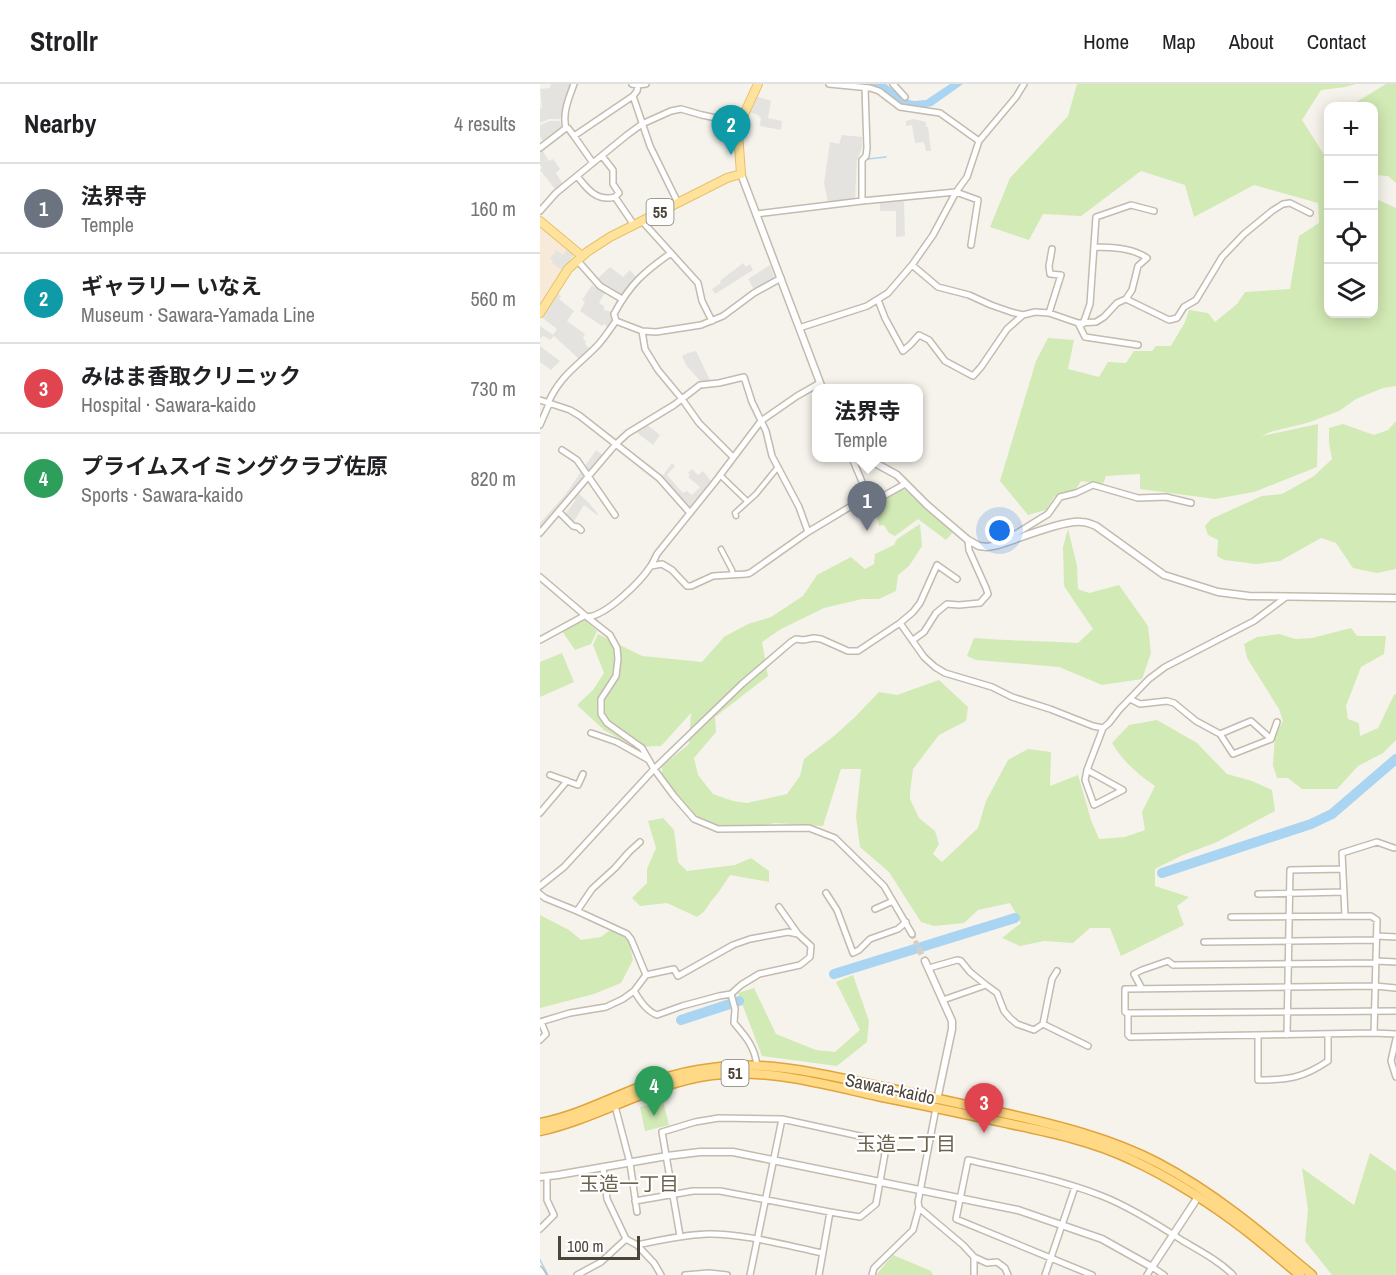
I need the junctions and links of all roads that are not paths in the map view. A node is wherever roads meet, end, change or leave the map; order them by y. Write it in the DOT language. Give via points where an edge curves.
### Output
graph roads {
  1 [pos="574,84"];
  2 [pos="635,84"];
  3 [pos="646,84"];
  4 [pos="758,84"];
  5 [pos="829,84"];
  6 [pos="893,84"];
  7 [pos="1024,84"];
  8 [pos="865,88"];
  9 [pos="633,96"];
  10 [pos="904,97"];
  11 [pos="740,123"];
  12 [pos="642,124"];
  13 [pos="566,128"];
  14 [pos="574,136"];
  15 [pos="979,141"];
  16 [pos="540,148"];
  17 [pos="602,156"];
  18 [pos="593,163"];
  19 [pos="741,174"];
  20 [pos="577,176"];
  21 [pos="956,192"];
  22 [pos="615,197"];
  23 [pos="862,201"];
  24 [pos="678,203"];
  25 [pos="540,211"];
  26 [pos="1154,211"];
  27 [pos="1310,213"];
  28 [pos="756,214"];
  29 [pos="540,221"];
  30 [pos="642,221"];
  31 [pos="634,225"];
  32 [pos="971,245"];
  33 [pos="1094,246"];
  34 [pos="1052,249"];
  35 [pos="671,253"];
  36 [pos="579,258"];
  37 [pos="912,265"];
  38 [pos="781,279"];
  39 [pos="1126,298"];
  40 [pos="622,299"];
  41 [pos="879,300"];
  42 [pos="540,313"];
  43 [pos="1049,313"];
  44 [pos="1023,315"];
  45 [pos="616,321"];
  46 [pos="712,321"];
  47 [pos="1081,324"];
  48 [pos="799,328"];
  49 [pos="642,331"];
  50 [pos="1138,345"];
  51 [pos="820,384"];
  52 [pos="812,390"];
  53 [pos="682,399"];
  54 [pos="540,400"];
  55 [pos="549,404"];
  56 [pos="761,421"];
  57 [pos="540,425"];
  58 [pos="616,444"];
  59 [pos="562,450"];
  60 [pos="733,457"];
  61 [pos="854,462"];
  62 [pos="873,462"];
  63 [pos="778,467"];
  64 [pos="720,475"];
  65 [pos="588,477"];
  66 [pos="905,484"];
  67 [pos="868,496"];
  68 [pos="747,501"];
  69 [pos="1191,502"];
  70 [pos="558,512"];
  71 [pos="690,513"];
  72 [pos="615,515"];
  73 [pos="736,516"];
  74 [pos="581,530"];
  75 [pos="540,532"];
  76 [pos="808,532"];
  77 [pos="968,540"];
  78 [pos="998,545"];
  79 [pos="720,549"];
  80 [pos="651,566"];
  81 [pos="733,575"];
  82 [pos="540,577"];
  83 [pos="957,579"];
  84 [pos="1286,597"];
  85 [pos="1396,598"];
  86 [pos="586,617"];
  87 [pos="900,623"];
  88 [pos="540,640"];
  89 [pos="913,640"];
  90 [pos="1130,699"];
  91 [pos="1277,722"];
  92 [pos="1103,728"];
  93 [pos="591,733"];
  94 [pos="1220,734"];
  95 [pos="1271,740"];
  96 [pos="650,761"];
  97 [pos="654,769"];
  98 [pos="1087,770"];
  99 [pos="583,774"];
  100 [pos="550,775"];
  101 [pos="567,781"];
  102 [pos="540,813"];
  103 [pos="640,842"];
  104 [pos="1394,848"];
  105 [pos="1343,869"];
  106 [pos="540,886"];
  107 [pos="1344,892"];
  108 [pos="826,893"];
  109 [pos="1290,893"];
  110 [pos="540,894"];
  111 [pos="1258,894"];
  112 [pos="894,901"];
  113 [pos="779,907"];
  114 [pos="875,909"];
  115 [pos="577,910"];
  116 [pos="1345,916"];
  117 [pos="1231,917"];
  118 [pos="1289,917"];
  119 [pos="906,922"];
  120 [pos="798,934"];
  121 [pos="912,934"];
  122 [pos="1396,936"];
  123 [pos="1376,938"];
  124 [pos="1289,941"];
  125 [pos="1204,942"];
  126 [pos="926,961"];
  127 [pos="1376,962"];
  128 [pos="1396,962"];
  129 [pos="1289,964"];
  130 [pos="929,968"];
  131 [pos="1057,971"];
  132 [pos="646,975"];
  133 [pos="986,985"];
  134 [pos="1376,986"];
  135 [pos="1288,987"];
  136 [pos="1396,988"];
  137 [pos="1142,989"];
  138 [pos="634,991"];
  139 [pos="732,996"];
  140 [pos="943,1000"];
  141 [pos="1375,1011"];
  142 [pos="1396,1011"];
  143 [pos="1287,1012"];
  144 [pos="1128,1014"];
  145 [pos="541,1022"];
  146 [pos="1043,1024"];
  147 [pos="1374,1033"];
  148 [pos="1328,1034"];
  149 [pos="1396,1034"];
  150 [pos="1257,1035"];
  151 [pos="1287,1035"];
  152 [pos="1396,1039"];
  153 [pos="540,1040"];
  154 [pos="1088,1046"];
  155 [pos="758,1066"];
  156 [pos="1396,1077"];
  157 [pos="937,1103"];
  158 [pos="615,1106"];
  159 [pos="782,1119"];
  160 [pos="540,1123"];
  161 [pos="540,1131"];
  162 [pos="667,1156"];
  163 [pos="774,1160"];
  164 [pos="630,1162"];
  165 [pos="603,1167"];
  166 [pos="544,1177"];
  167 [pos="880,1182"];
  168 [pos="1075,1187"];
  169 [pos="921,1190"];
  170 [pos="674,1194"];
  171 [pos="1198,1197"];
  172 [pos="960,1198"];
  173 [pos="766,1200"];
  174 [pos="635,1202"];
  175 [pos="919,1209"];
  176 [pos="637,1212"];
  177 [pos="830,1212"];
  178 [pos="1062,1225"];
  179 [pos="1245,1225"];
  180 [pos="540,1229"];
  181 [pos="1174,1235"];
  182 [pos="680,1236"];
  183 [pos="626,1239"];
  184 [pos="758,1240"];
  185 [pos="637,1245"];
  186 [pos="823,1253"];
  187 [pos="974,1257"];
  188 [pos="1050,1258"];
  189 [pos="1152,1267"];
  190 [pos="540,1270"];
  191 [pos="543,1275"];
  192 [pos="577,1275"];
  193 [pos="661,1275"];
  194 [pos="685,1275"];
  195 [pos="727,1275"];
  196 [pos="750,1275"];
  197 [pos="819,1275"];
  198 [pos="872,1275"];
  199 [pos="974,1275"];
  200 [pos="1008,1275"];
  201 [pos="1045,1275"];
  202 [pos="1092,1275"];
  203 [pos="1147,1275"];
  204 [pos="1164,1275"];
  205 [pos="1233,1275"];
  206 [pos="1300,1275"];
  207 [pos="1312,1275"];
  1 -- 13 [label="street" via="565,112"];
  2 -- 3 [label="street"];
  2 -- 9 [label="street" via="637,91"];
  4 -- 11 [label="main road"];
  5 -- 8 [label="street"];
  6 -- 10 [label="street"];
  7 -- 15 [label="street"];
  8 -- 15 [label="street" via="879,91 900,107 940,114"];
  8 -- 23 [label="street" via="867,148 862,160"];
  9 -- 12 [label="street"];
  9 -- 14 [label="street"];
  11 -- 12 [label="street" via="681,109"];
  11 -- 19 [label="main road"];
  12 -- 17 [label="street"];
  12 -- 24 [label="street"];
  13 -- 14 [label="street"];
  13 -- 16 [label="street"];
  14 -- 18 [label="street"];
  15 -- 21 [label="street" via="967,177"];
  17 -- 18 [label="street"];
  17 -- 22 [label="street" via="613,170 613,184 619,193"];
  18 -- 20 [label="street"];
  19 -- 24 [label="main road, 55"];
  19 -- 28 [label="street"];
  20 -- 22 [label="street" via="597,196"];
  20 -- 25 [label="street"];
  21 -- 23 [label="street"];
  21 -- 32 [label="street" via="978,200"];
  21 -- 37 [label="street"];
  22 -- 31 [label="street"];
  23 -- 28 [label="street"];
  24 -- 30 [label="main road, 55"];
  26 -- 33 [label="street" via="1131,206 1096,217"];
  27 -- 39 [label="street" via="1290,203 1272,210 1222,256 1196,300 1184,307 1177,318 1169,320"];
  28 -- 38 [label="street"];
  29 -- 36 [label="main road"];
  30 -- 31 [label="main road, 55"];
  30 -- 35 [label="street"];
  31 -- 36 [label="main road, 55"];
  33 -- 39 [label="street" via="1128,249 1147,258 1138,266"];
  33 -- 47 [label="street" via="1090,303"];
  34 -- 43 [label="street" via="1050,274 1061,275"];
  35 -- 40 [label="street" via="647,270"];
  35 -- 46 [label="street" via="698,283"];
  36 -- 40 [label="street" via="600,286"];
  36 -- 42 [label="main road, 55"];
  37 -- 41 [label="street"];
  37 -- 44 [label="street" via="938,287"];
  38 -- 46 [label="street"];
  38 -- 48 [label="street"];
  39 -- 47 [label="street" via="1096,322"];
  40 -- 45 [label="street" via="614,314"];
  41 -- 44 [label="street" via="903,351 920,335 945,361 973,376 1007,329"];
  41 -- 48 [label="street"];
  43 -- 44 [label="street"];
  43 -- 47 [label="street"];
  45 -- 49 [label="street"];
  45 -- 55 [label="street" via="567,373"];
  46 -- 49 [label="street" via="671,331"];
  47 -- 50 [label="street" via="1085,337"];
  48 -- 51 [label="street"];
  49 -- 53 [label="street" via="645,349"];
  52 -- 56 [label="street"];
  53 -- 56 [label="street" via="700,385 744,377"];
  53 -- 58 [label="street"];
  53 -- 60 [label="street" via="699,423"];
  54 -- 55 [label="street"];
  55 -- 57 [label="street"];
  55 -- 58 [label="street" via="570,410"];
  56 -- 60 [label="street"];
  56 -- 63 [label="street"];
  58 -- 65 [label="street"];
  58 -- 71 [label="street" via="659,478"];
  59 -- 65 [label="street" via="577,460"];
  60 -- 64 [label="street"];
  61 -- 67 [label="street"];
  62 -- 66 [label="street"];
  63 -- 68 [label="street"];
  63 -- 76 [label="street"];
  64 -- 68 [label="street"];
  64 -- 71 [label="street"];
  65 -- 70 [label="street"];
  65 -- 72 [label="street"];
  66 -- 67 [label="street" via="871,503"];
  66 -- 77 [label="street"];
  67 -- 76 [label="street"];
  68 -- 73 [label="street"];
  69 -- 78 [label="street" via="1166,497 1138,498 1093,485 1060,497 1048,514"];
  70 -- 74 [label="street"];
  70 -- 75 [label="street"];
  71 -- 80 [label="street"];
  76 -- 81 [label="street" via="750,573"];
  77 -- 78 [label="street" via="979,546"];
  77 -- 89 [label="street" via="988,594 980,603 947,604"];
  78 -- 84 [label="street" via="1079,521 1096,526 1164,575 1218,592"];
  79 -- 81 [label="street"];
  80 -- 81 [label="street" via="662,564 687,586 713,576"];
  80 -- 86 [label="street" via="613,605"];
  82 -- 86 [label="street"];
  83 -- 87 [label="street" via="938,565 920,603"];
  84 -- 85 [label="street"];
  84 -- 90 [label="street" via="1254,621 1165,667"];
  86 -- 88 [label="street"];
  86 -- 96 [label="street" via="610,635 617,648 616,676 602,699 601,714 607,723 642,748"];
  87 -- 89 [label="street"];
  87 -- 97 [label="street" via="858,651 848,651 821,639 796,639 742,684"];
  89 -- 92 [label="street" via="924,657 945,673"];
  90 -- 92 [label="street"];
  90 -- 94 [label="street" via="1140,704 1174,703"];
  91 -- 95 [label="street"];
  92 -- 98 [label="street"];
  93 -- 96 [label="street" via="617,742"];
  94 -- 95 [label="street" via="1251,721"];
  94 -- 95 [label="street" via="1233,754"];
  96 -- 97 [label="street"];
  97 -- 106 [label="street" via="564,867"];
  97 -- 112 [label="street" via="694,819 718,829 809,828 835,838"];
  98 -- 98 [label="street" via="1114,785 1123,789 1094,805 1085,780"];
  99 -- 101 [label="street" via="579,785"];
  100 -- 101 [label="street"];
  101 -- 102 [label="street"];
  103 -- 115 [label="street" via="592,889"];
  104 -- 105 [label="street" via="1377,842 1342,853"];
  105 -- 107 [label="street"];
  105 -- 109 [label="street" via="1290,870"];
  107 -- 109 [label="street"];
  107 -- 116 [label="street"];
  108 -- 119 [label="street" via="837,910 853,953 870,939"];
  109 -- 111 [label="street"];
  109 -- 118 [label="street"];
  110 -- 115 [label="street"];
  112 -- 114 [label="street"];
  112 -- 119 [label="street"];
  113 -- 120 [label="street"];
  115 -- 132 [label="street" via="627,934"];
  116 -- 118 [label="street"];
  116 -- 123 [label="street" via="1371,916 1377,920"];
  117 -- 118 [label="street"];
  118 -- 124 [label="street"];
  119 -- 121 [label="street"];
  120 -- 132 [label="street" via="788,932 750,939 678,976 674,969"];
  120 -- 139 [label="street" via="811,946 810,957 800,965 759,974"];
  122 -- 123 [label="street"];
  123 -- 124 [label="street"];
  123 -- 127 [label="street"];
  124 -- 125 [label="street"];
  124 -- 129 [label="street"];
  126 -- 130 [label="street"];
  127 -- 128 [label="street"];
  127 -- 129 [label="street"];
  127 -- 134 [label="street"];
  129 -- 135 [label="street"];
  129 -- 137 [label="street" via="1173,965 1167,961 1134,974"];
  130 -- 133 [label="street" via="961,961"];
  130 -- 140 [label="street"];
  131 -- 146 [label="street"];
  132 -- 138 [label="street"];
  133 -- 140 [label="street"];
  133 -- 146 [label="street" via="997,993 1004,1011 1017,1024 1034,1030"];
  134 -- 135 [label="street"];
  134 -- 136 [label="street"];
  134 -- 141 [label="street"];
  135 -- 137 [label="street"];
  135 -- 143 [label="street"];
  137 -- 144 [label="street" via="1125,989"];
  138 -- 139 [label="street" via="646,1008 657,1015 719,996"];
  138 -- 145 [label="street" via="606,1007"];
  139 -- 155 [label="street" via="734,1023 749,1040"];
  140 -- 157 [label="street" via="952,1029"];
  141 -- 142 [label="street"];
  141 -- 143 [label="street"];
  141 -- 147 [label="street"];
  143 -- 144 [label="street"];
  143 -- 151 [label="street"];
  144 -- 150 [label="street" via="1130,1037"];
  145 -- 153 [label="street" via="546,1034"];
  146 -- 154 [label="street"];
  147 -- 148 [label="street"];
  147 -- 149 [label="street"];
  148 -- 150 [label="street" via="1328,1061 1312,1072 1286,1080 1258,1080"];
  148 -- 151 [label="street"];
  150 -- 151 [label="street"];
  152 -- 156 [label="street" via="1391,1061"];
  155 -- 157 [label="highway, Sawara-kaido / 51" via="816,1074"];
  155 -- 160 [label="highway, Sawara-kaido / 51" via="686,1072 564,1118"];
  157 -- 158 [label="highway, Sawara-kaido / 51" via="743,1073 684,1080"];
  157 -- 169 [label="street"];
  157 -- 171 [label="highway, Sawara-kaido / 51" via="1088,1143 1131,1159"];
  157 -- 179 [label="highway, Sawara-kaido / 51" via="1043,1122 1134,1152 1202,1189"];
  158 -- 161 [label="highway, Sawara-kaido / 51"];
  158 -- 164 [label="street"];
  159 -- 162 [label="street" via="719,1118 662,1132"];
  159 -- 163 [label="street"];
  159 -- 167 [label="street" via="887,1142"];
  162 -- 163 [label="street" via="721,1151"];
  162 -- 164 [label="street"];
  162 -- 170 [label="street"];
  163 -- 167 [label="street"];
  163 -- 173 [label="street"];
  164 -- 165 [label="street"];
  164 -- 174 [label="street"];
  165 -- 166 [label="street"];
  165 -- 183 [label="street" via="607,1198"];
  166 -- 180 [label="street" via="554,1215"];
  167 -- 169 [label="street"];
  167 -- 177 [label="street" via="876,1204 860,1217"];
  168 -- 172 [label="street" via="968,1160"];
  168 -- 178 [label="street"];
  168 -- 181 [label="street" via="1125,1206"];
  169 -- 172 [label="street"];
  169 -- 175 [label="street"];
  170 -- 173 [label="street" via="720,1191"];
  170 -- 174 [label="street"];
  170 -- 182 [label="street"];
  171 -- 179 [label="highway, Sawara-kaido / 51"];
  171 -- 181 [label="street"];
  172 -- 178 [label="street" via="1018,1210"];
  172 -- 188 [label="street" via="956,1219"];
  173 -- 177 [label="street"];
  173 -- 184 [label="street"];
  174 -- 176 [label="street"];
  175 -- 187 [label="street"];
  175 -- 198 [label="street" via="913,1230 874,1268"];
  177 -- 186 [label="street"];
  178 -- 188 [label="street"];
  178 -- 189 [label="street" via="1102,1239"];
  179 -- 206 [label="highway, Sawara-kaido / 51"];
  179 -- 207 [label="highway, Sawara-kaido / 51"];
  181 -- 189 [label="street"];
  181 -- 205 [label="street"];
  182 -- 184 [label="street" via="710,1234"];
  182 -- 185 [label="street"];
  183 -- 185 [label="street"];
  183 -- 192 [label="street" via="601,1262"];
  184 -- 186 [label="street"];
  184 -- 196 [label="street"];
  185 -- 193 [label="street"];
  186 -- 197 [label="street"];
  187 -- 199 [label="street"];
  187 -- 200 [label="street" via="987,1263 997,1262"];
  188 -- 201 [label="street"];
  188 -- 202 [label="street"];
  189 -- 203 [label="street"];
  189 -- 204 [label="street"];
  190 -- 191 [label="street"];
  194 -- 195 [label="street"];
}
